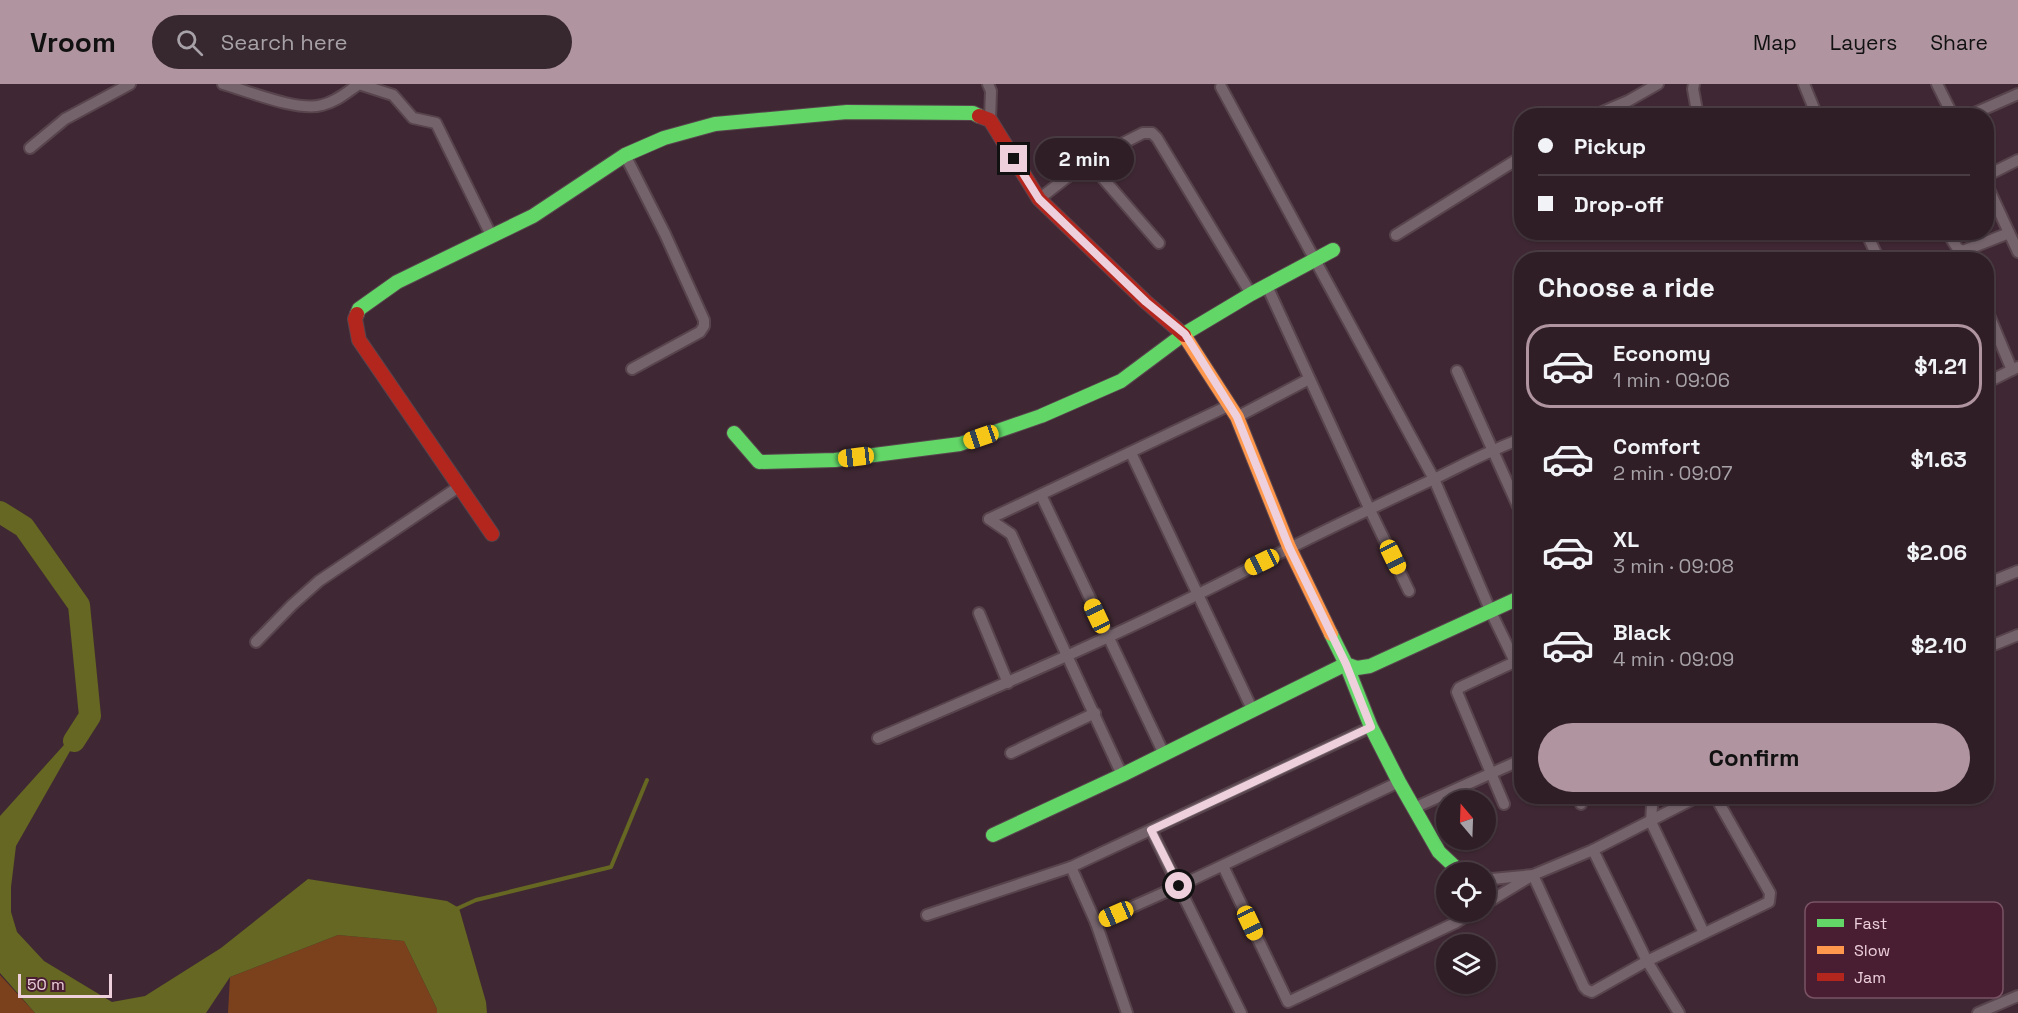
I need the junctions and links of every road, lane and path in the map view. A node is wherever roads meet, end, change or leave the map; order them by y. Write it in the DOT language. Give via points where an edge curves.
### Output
graph roads {
  1 [pos="130,84"];
  2 [pos="223,84"];
  3 [pos="988,84"];
  4 [pos="1658,84"];
  5 [pos="1694,84"];
  6 [pos="1804,84"];
  7 [pos="1937,84"];
  8 [pos="1221,87"];
  9 [pos="2018,94"];
  10 [pos="1612,108"];
  11 [pos="1697,108"];
  12 [pos="1814,108"];
  13 [pos="1949,108"];
  14 [pos="1986,108"];
  15 [pos="990,120"];
  16 [pos="30,147"];
  17 [pos="625,155"];
  18 [pos="2018,160"];
  19 [pos="1088,161"];
  20 [pos="1514,161"];
  21 [pos="1994,172"];
  22 [pos="1039,199"];
  23 [pos="1994,200"];
  24 [pos="2009,233"];
  25 [pos="1396,235"];
  26 [pos="492,237"];
  27 [pos="1994,239"];
  28 [pos="1952,240"];
  29 [pos="1991,240"];
  30 [pos="1159,243"];
  31 [pos="1333,250"];
  32 [pos="2018,252"];
  33 [pos="1315,260"];
  34 [pos="1267,286"];
  35 [pos="1251,294"];
  36 [pos="1994,325"];
  37 [pos="1185,334"];
  38 [pos="2015,368"];
  39 [pos="632,369"];
  40 [pos="1457,371"];
  41 [pos="1309,378"];
  42 [pos="1994,379"];
  43 [pos="1233,411"];
  44 [pos="734,433"];
  45 [pos="1514,441"];
  46 [pos="1492,449"];
  47 [pos="1131,453"];
  48 [pos="1434,479"];
  49 [pos="460,486"];
  50 [pos="1041,495"];
  51 [pos="1514,498"];
  52 [pos="1369,508"];
  53 [pos="492,534"];
  54 [pos="1289,547"];
  55 [pos="2018,571"];
  56 [pos="1994,581"];
  57 [pos="1409,591"];
  58 [pos="1198,593"];
  59 [pos="1514,600"];
  60 [pos="1491,612"];
  61 [pos="979,613"];
  62 [pos="2018,636"];
  63 [pos="1107,637"];
  64 [pos="256,642"];
  65 [pos="1994,645"];
  66 [pos="1514,653"];
  67 [pos="1067,655"];
  68 [pos="1514,662"];
  69 [pos="1346,664"];
  70 [pos="1008,683"];
  71 [pos="1253,711"];
  72 [pos="1095,713"];
  73 [pos="1371,727"];
  74 [pos="878,738"];
  75 [pos="1011,753"];
  76 [pos="1164,754"];
  77 [pos="1514,763"];
  78 [pos="1492,772"];
  79 [pos="1122,775"];
  80 [pos="1400,782"];
  81 [pos="1504,804"];
  82 [pos="1651,804"];
  83 [pos="1684,804"];
  84 [pos="1720,804"];
  85 [pos="1414,808"];
  86 [pos="1651,822"];
  87 [pos="1151,830"];
  88 [pos="993,834"];
  89 [pos="1593,850"];
  90 [pos="1450,862"];
  91 [pos="1223,866"];
  92 [pos="1071,867"];
  93 [pos="1533,875"];
  94 [pos="1496,877"];
  95 [pos="1179,886"];
  96 [pos="1496,897"];
  97 [pos="927,915"];
  98 [pos="1457,922"];
  99 [pos="1096,923"];
  100 [pos="1704,933"];
  101 [pos="1647,961"];
  102 [pos="2018,996"];
  103 [pos="1127,1013"];
  104 [pos="1241,1013"];
  105 [pos="1679,1013"];
  106 [pos="1978,1013"];
  1 -- 16 [label="street" via="65,119"];
  2 -- 26 [label="street" via="303,107 322,105 358,84 393,95 412,118 436,123"];
  3 -- 15 [label="street"];
  4 -- 10 [label="street"];
  5 -- 11 [label="street"];
  6 -- 12 [label="street"];
  7 -- 13 [label="street"];
  8 -- 33 [label="street"];
  9 -- 14 [label="street"];
  15 -- 17 [label="street" via="973,113 847,112 715,124 664,138"];
  15 -- 22 [label="street"];
  17 -- 26 [label="street" via="533,216"];
  17 -- 39 [label="street" via="704,320 700,332"];
  18 -- 21 [label="street"];
  19 -- 22 [label="street"];
  19 -- 30 [label="street"];
  19 -- 35 [label="street" via="1152,133"];
  20 -- 25 [label="street"];
  22 -- 37 [label="street"];
  23 -- 24 [label="street"];
  24 -- 27 [label="street"];
  24 -- 32 [label="street"];
  26 -- 49 [label="street" via="397,282 359,309 355,319 359,340 371,360"];
  28 -- 29 [label="street" via="1963,251"];
  31 -- 33 [label="street"];
  33 -- 34 [label="street"];
  33 -- 48 [label="street"];
  34 -- 35 [label="street"];
  34 -- 41 [label="street"];
  35 -- 37 [label="street"];
  36 -- 38 [label="street"];
  37 -- 43 [label="street"];
  37 -- 44 [label="street" via="1121,381 1041,416 960,444 835,460 759,462"];
  38 -- 42 [label="street"];
  40 -- 46 [label="street"];
  41 -- 43 [label="street"];
  41 -- 52 [label="street"];
  43 -- 47 [label="street"];
  43 -- 54 [label="street"];
  45 -- 46 [label="street"];
  46 -- 48 [label="street"];
  46 -- 51 [label="street"];
  47 -- 50 [label="street"];
  47 -- 58 [label="street"];
  48 -- 52 [label="street"];
  48 -- 60 [label="street"];
  49 -- 53 [label="street"];
  49 -- 64 [label="street" via="319,581"];
  50 -- 63 [label="street"];
  50 -- 67 [label="street" via="989,519 1011,534"];
  52 -- 54 [label="street"];
  52 -- 57 [label="street"];
  54 -- 58 [label="street"];
  54 -- 69 [label="street"];
  55 -- 56 [label="street"];
  58 -- 63 [label="street"];
  58 -- 71 [label="street"];
  59 -- 60 [label="street"];
  60 -- 66 [label="street"];
  60 -- 69 [label="street" via="1370,666 1357,668"];
  61 -- 70 [label="street"];
  62 -- 65 [label="street"];
  63 -- 67 [label="street"];
  63 -- 76 [label="street"];
  67 -- 70 [label="street"];
  67 -- 72 [label="street"];
  68 -- 78 [label="street" via="1457,692"];
  69 -- 71 [label="street"];
  69 -- 73 [label="street"];
  70 -- 74 [label="street"];
  71 -- 76 [label="street"];
  72 -- 75 [label="street"];
  72 -- 79 [label="street"];
  73 -- 80 [label="street"];
  73 -- 87 [label="street"];
  76 -- 79 [label="street"];
  77 -- 78 [label="street"];
  78 -- 81 [label="street"];
  78 -- 85 [label="street"];
  79 -- 88 [label="street"];
  80 -- 85 [label="street"];
  80 -- 91 [label="street"];
  82 -- 86 [label="street"];
  83 -- 86 [label="street"];
  84 -- 100 [label="street" via="1770,893 1769,902"];
  85 -- 90 [label="street" via="1439,852"];
  86 -- 89 [label="street"];
  86 -- 100 [label="street"];
  87 -- 92 [label="street"];
  87 -- 95 [label="street"];
  89 -- 93 [label="street"];
  89 -- 101 [label="street"];
  91 -- 95 [label="street"];
  91 -- 98 [label="street" via="1288,1002"];
  92 -- 97 [label="street"];
  92 -- 99 [label="street"];
  93 -- 94 [label="street"];
  93 -- 96 [label="street"];
  93 -- 101 [label="street" via="1587,990 1592,992"];
  95 -- 99 [label="street"];
  95 -- 104 [label="street"];
  99 -- 103 [label="street"];
  100 -- 101 [label="street"];
  101 -- 105 [label="street"];
  102 -- 106 [label="street"];
}
